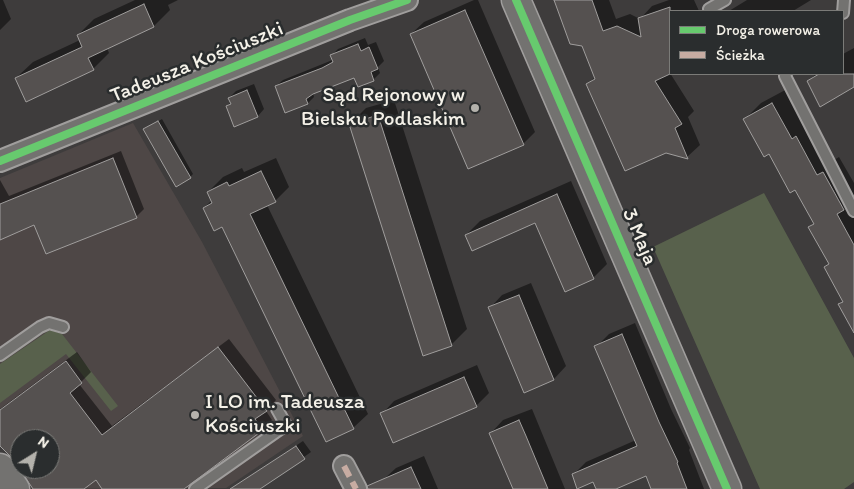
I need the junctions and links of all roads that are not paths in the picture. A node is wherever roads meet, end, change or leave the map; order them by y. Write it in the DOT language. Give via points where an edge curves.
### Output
graph roads {
  1 [pos="407,0"];
  2 [pos="516,0"];
  3 [pos="725,0"];
  4 [pos="709,9"];
  5 [pos="786,75"];
  6 [pos="0,161"];
  7 [pos="854,211"];
  8 [pos="63,327"];
  9 [pos="0,355"];
  10 [pos="277,409"];
  11 [pos="344,466"];
  12 [pos="0,468"];
  13 [pos="15,489"];
  14 [pos="195,489"];
  15 [pos="356,489"];
  16 [pos="727,489"];
  1 -- 6 [label="street, Tadeusza Kościuszki"];
  2 -- 16 [label="street, 3 Maja"];
  3 -- 4 [label="lane"];
  5 -- 7 [label="lane"];
  8 -- 9 [label="lane" via="49,323 40,327"];
  10 -- 14 [label="lane" via="286,425"];
  11 -- 15 [label="street"];
  12 -- 13 [label="street"];
}
